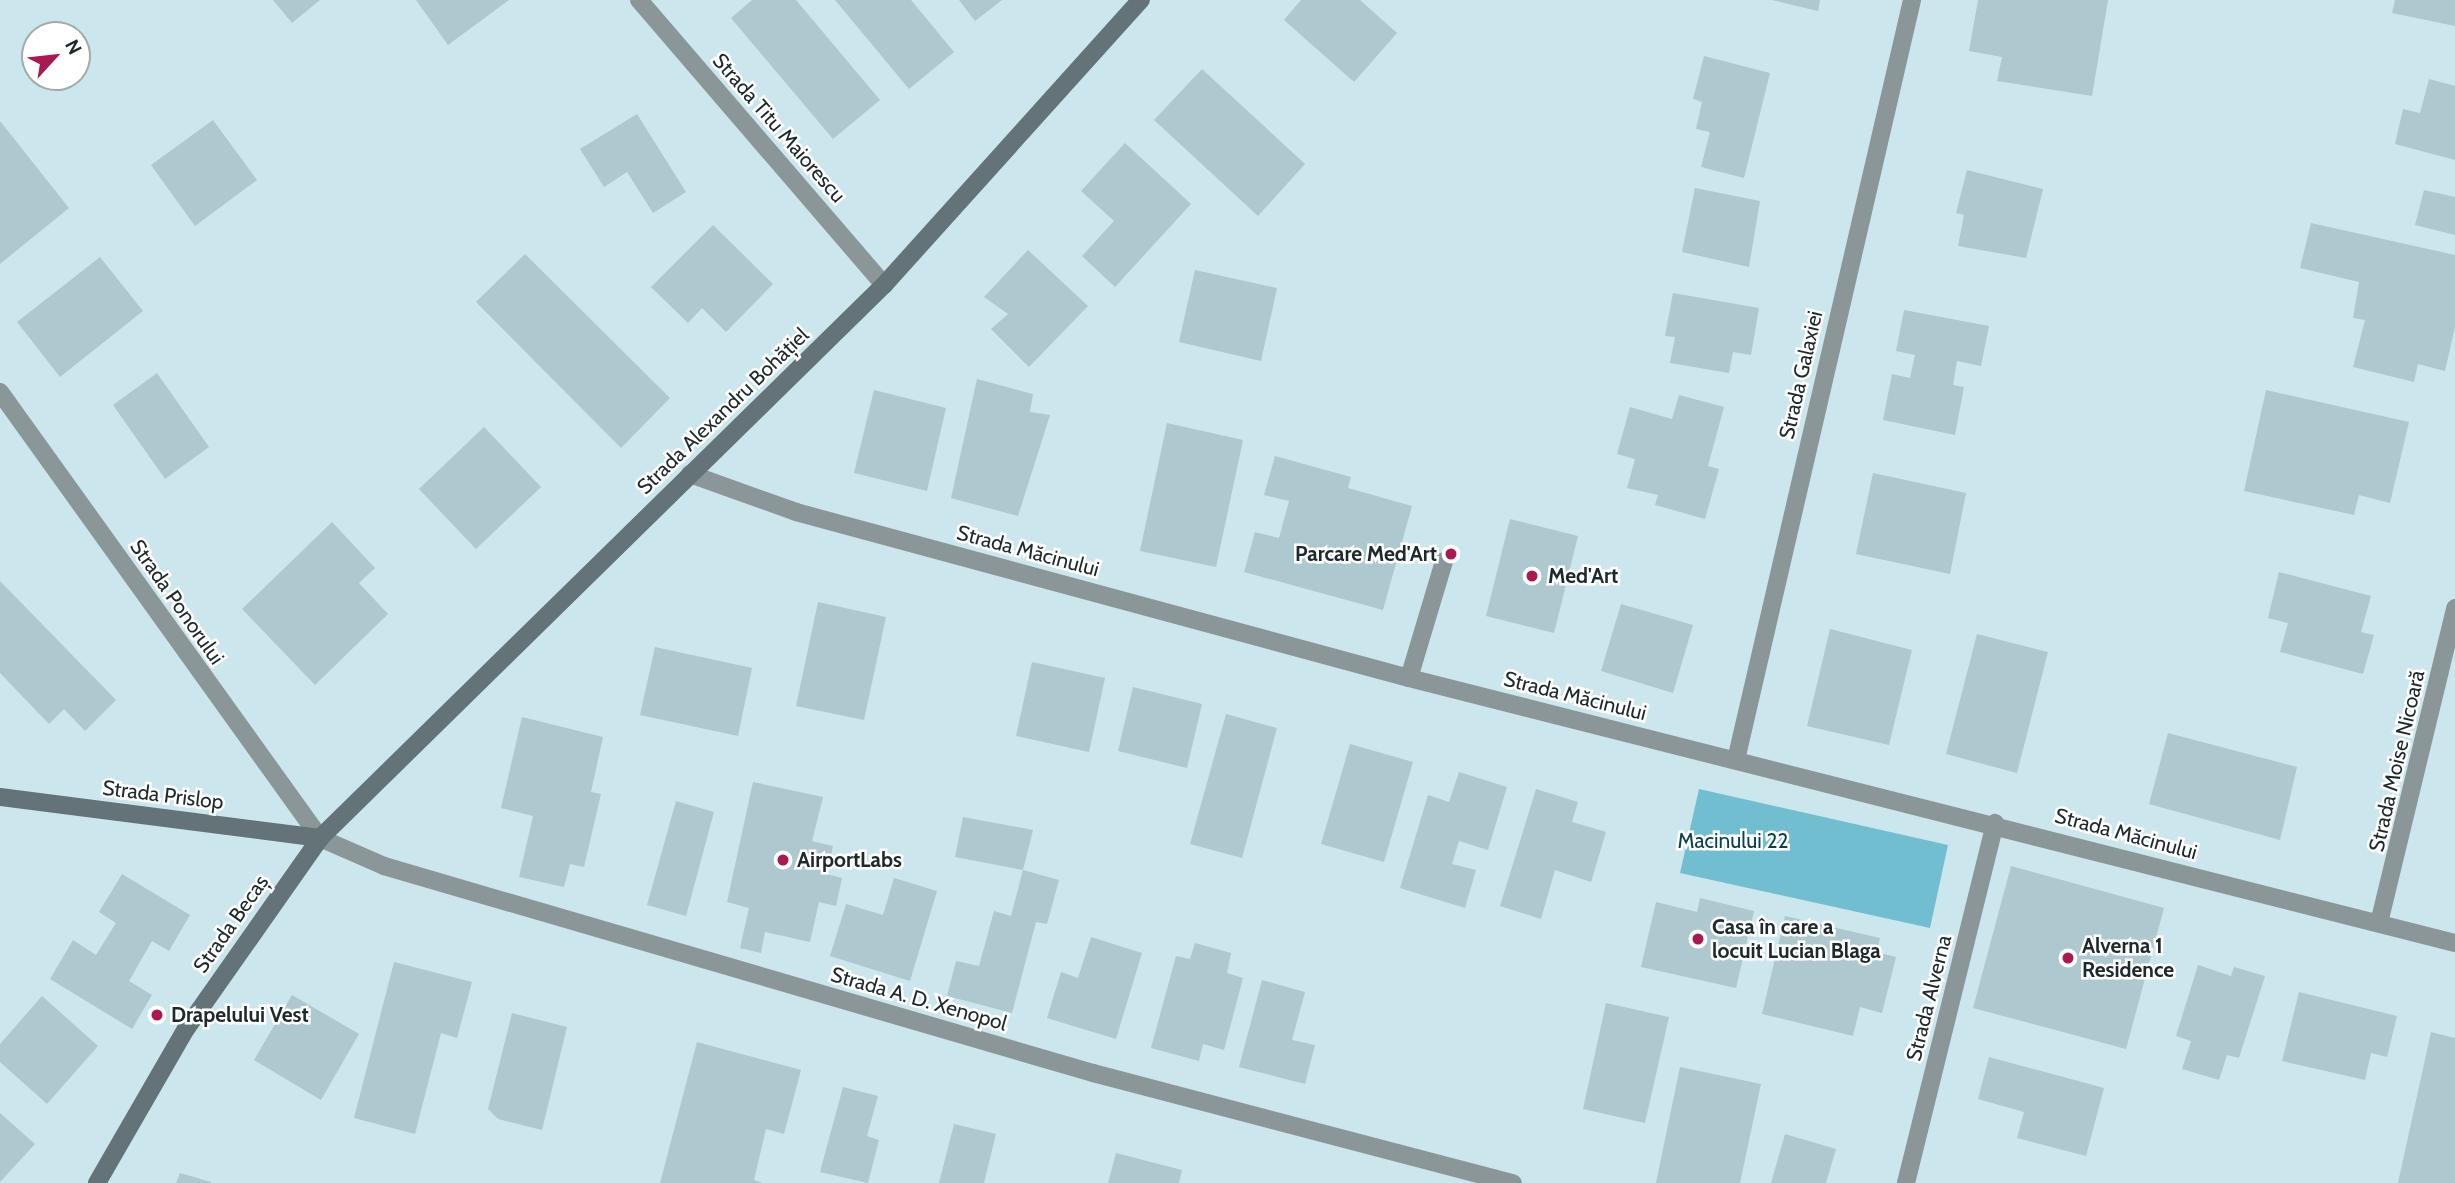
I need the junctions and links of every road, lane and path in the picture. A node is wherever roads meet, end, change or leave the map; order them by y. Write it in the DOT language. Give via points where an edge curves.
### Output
graph roads {
  1 [pos="639,0"];
  2 [pos="1140,0"];
  3 [pos="1912,0"];
  4 [pos="884,285"];
  5 [pos="0,392"];
  6 [pos="690,474"];
  7 [pos="1444,561"];
  8 [pos="2455,608"];
  9 [pos="1409,678"];
  10 [pos="1736,760"];
  11 [pos="0,797"];
  12 [pos="1995,823"];
  13 [pos="320,838"];
  14 [pos="2379,923"];
  15 [pos="2455,943"];
  16 [pos="97,1183"];
  17 [pos="1513,1183"];
  18 [pos="1906,1183"];
  1 -- 4 [label="street, Strada Titu Maiorescu"];
  2 -- 4 [label="main road, Strada Alexandru Bohățiel"];
  3 -- 10 [label="street, Strada Galaxiei"];
  4 -- 6 [label="main road, Strada Alexandru Bohățiel"];
  5 -- 13 [label="street, Strada Ponorului"];
  6 -- 9 [label="street, Strada Măcinului" via="796,512"];
  6 -- 13 [label="main road, Strada Alexandru Bohățiel"];
  7 -- 9 [label="street"];
  8 -- 14 [label="street, Strada Moise Nicoară"];
  9 -- 10 [label="street, Strada Măcinului"];
  10 -- 12 [label="street, Strada Măcinului"];
  11 -- 13 [label="main road, Strada Prislop"];
  12 -- 14 [label="street, Strada Măcinului"];
  12 -- 18 [label="street, Strada Alverna"];
  13 -- 16 [label="main road, Strada Becaș" via="186,1029"];
  13 -- 17 [label="street, Strada A. D. Xenopol" via="396,870 1093,1073"];
  14 -- 15 [label="street, Strada Măcinului"];
}
